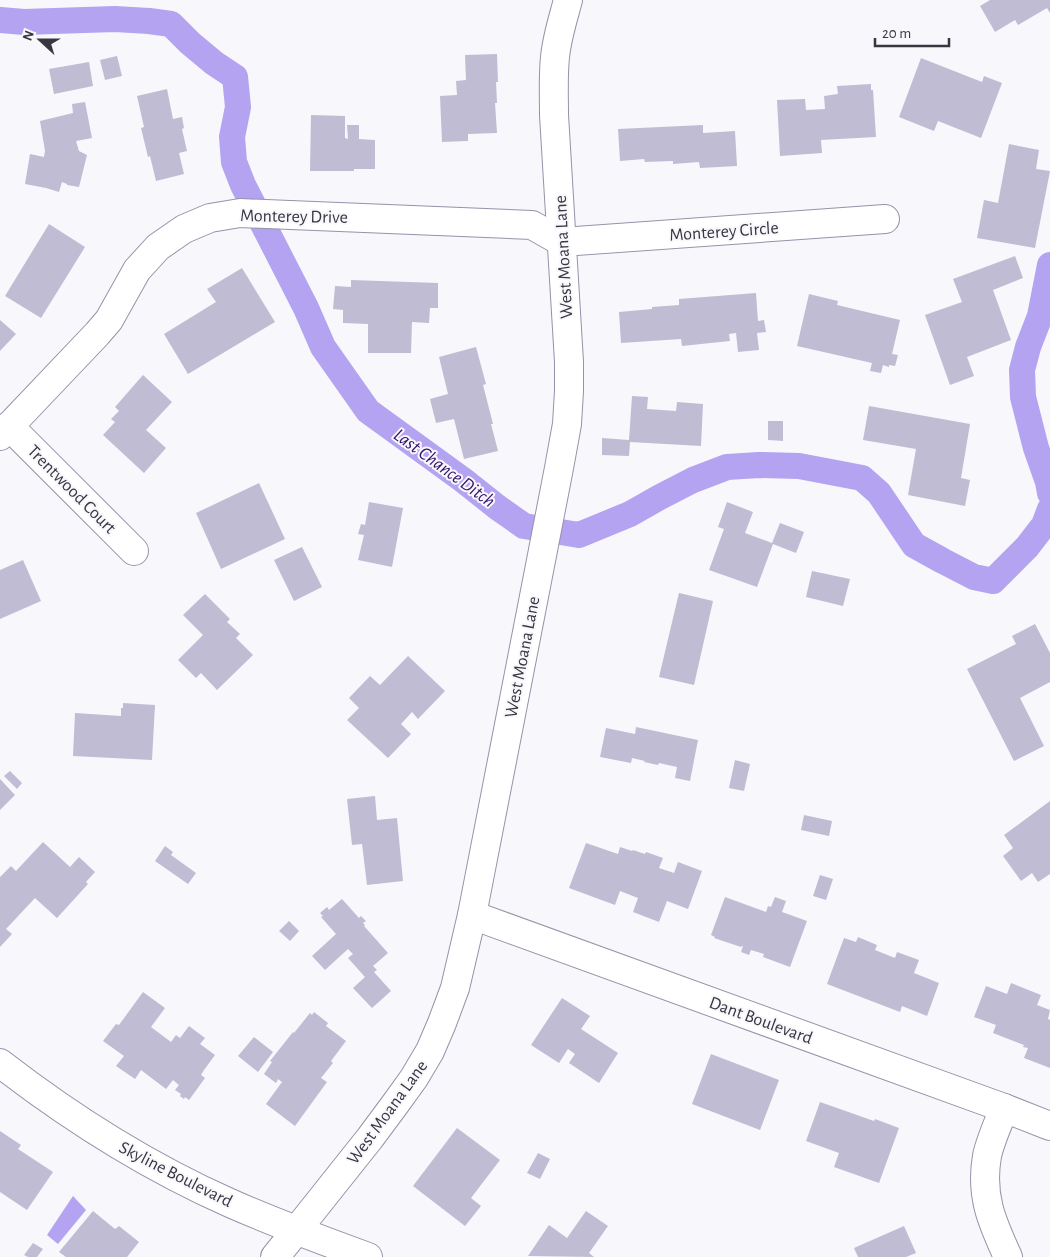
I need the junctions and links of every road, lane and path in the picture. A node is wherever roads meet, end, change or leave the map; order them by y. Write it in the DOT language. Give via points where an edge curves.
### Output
graph roads {
  1 [pos="568,0"];
  2 [pos="885,219"];
  3 [pos="562,242"];
  4 [pos="5,431"];
  5 [pos="134,551"];
  6 [pos="472,915"];
  7 [pos="0,1063"];
  8 [pos="1004,1108"];
  9 [pos="1050,1126"];
  10 [pos="296,1230"];
  11 [pos="275,1257"];
  12 [pos="368,1257"];
  13 [pos="1008,1257"];
  1 -- 3 [label="street, West Moana Lane" via="555,56 554,89"];
  2 -- 3 [label="street, Monterey Circle"];
  3 -- 4 [label="street, Monterey Drive" via="532,225 248,213 210,218 184,229 158,247 137,270 109,320"];
  3 -- 6 [label="street, West Moana Lane" via="569,391 567,424"];
  4 -- 5 [label="street, Trentwood Court"];
  6 -- 8 [label="street, Dant Boulevard"];
  6 -- 10 [label="street, West Moana Lane" via="455,988 430,1051 386,1117"];
  7 -- 10 [label="street, Skyline Boulevard" via="122,1148 229,1203"];
  8 -- 9 [label="street, Dant Boulevard"];
  8 -- 13 [label="street" via="987,1154 984,1182 994,1227"];
  10 -- 11 [label="street, West Moana Lane"];
  10 -- 12 [label="street, Skyline Boulevard"];
}
